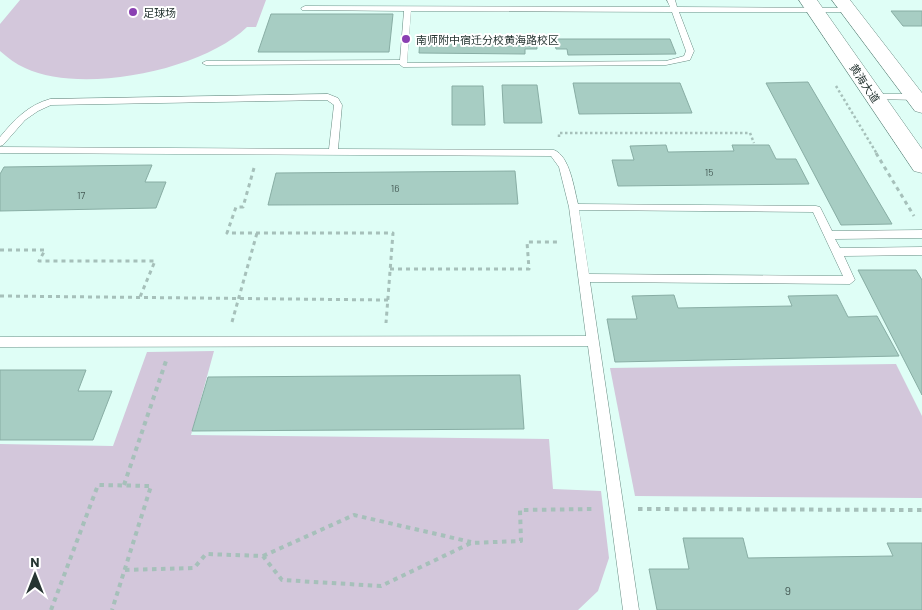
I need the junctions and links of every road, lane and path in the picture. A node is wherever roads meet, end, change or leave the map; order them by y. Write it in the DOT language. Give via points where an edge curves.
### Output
graph roads {
  1 [pos="671,0"];
  2 [pos="812,5"];
  3 [pos="845,5"];
  4 [pos="305,8"];
  5 [pos="408,8"];
  6 [pos="675,9"];
  7 [pos="403,62"];
  8 [pos="206,63"];
  9 [pos="836,86"];
  10 [pos="874,96"];
  11 [pos="919,100"];
  12 [pos="0,143"];
  13 [pos="754,143"];
  14 [pos="0,150"];
  15 [pos="259,151"];
  16 [pos="333,151"];
  17 [pos="922,166"];
  18 [pos="564,167"];
  19 [pos="574,207"];
  20 [pos="917,220"];
  21 [pos="256,233"];
  22 [pos="922,234"];
  23 [pos="829,235"];
  24 [pos="579,242"];
  25 [pos="0,250"];
  26 [pos="922,251"];
  27 [pos="837,252"];
  28 [pos="390,269"];
  29 [pos="584,278"];
  30 [pos="0,296"];
  31 [pos="140,297"];
  32 [pos="238,298"];
  33 [pos="388,300"];
  34 [pos="384,341"];
  35 [pos="593,341"];
  36 [pos="0,342"];
  37 [pos="172,342"];
  38 [pos="226,342"];
  39 [pos="124,485"];
  40 [pos="617,509"];
  41 [pos="922,510"];
  42 [pos="472,542"];
  43 [pos="263,556"];
  44 [pos="124,570"];
  45 [pos="52,610"];
  46 [pos="112,610"];
  47 [pos="632,610"];
  1 -- 6 [label="lane"];
  2 -- 3 [label="lane"];
  2 -- 6 [label="lane"];
  2 -- 10 [label="street, 黄海大道"];
  3 -- 11 [label="street"];
  4 -- 5 [label="lane"];
  5 -- 6 [label="lane"];
  5 -- 7 [label="lane"];
  6 -- 7 [label="lane" via="690,47 687,58 680,61 403,65"];
  7 -- 8 [label="lane"];
  9 -- 20 [label="path"];
  10 -- 11 [label="lane"];
  10 -- 17 [label="street, 黄海大道"];
  12 -- 16 [label="lane" via="25,114 50,102 328,97 338,105"];
  13 -- 18 [label="path" via="750,132 559,133"];
  14 -- 15 [label="lane"];
  15 -- 16 [label="lane"];
  15 -- 21 [label="path" via="243,207 236,207 227,233"];
  16 -- 18 [label="lane" via="542,151 554,152"];
  18 -- 19 [label="lane"];
  19 -- 23 [label="lane" via="816,208"];
  19 -- 24 [label="lane"];
  21 -- 28 [label="path" via="393,233"];
  21 -- 32 [label="path"];
  22 -- 23 [label="lane"];
  23 -- 27 [label="lane"];
  24 -- 28 [label="path" via="527,242 529,269"];
  24 -- 29 [label="lane"];
  25 -- 31 [label="path" via="45,250 39,261 155,261"];
  26 -- 27 [label="lane"];
  27 -- 29 [label="lane" via="850,280"];
  28 -- 33 [label="path"];
  29 -- 35 [label="lane"];
  30 -- 31 [label="path"];
  31 -- 32 [label="path"];
  32 -- 33 [label="path"];
  32 -- 38 [label="path"];
  33 -- 34 [label="path"];
  34 -- 35 [label="lane"];
  34 -- 38 [label="lane"];
  35 -- 40 [label="lane"];
  36 -- 37 [label="lane"];
  37 -- 38 [label="lane"];
  37 -- 39 [label="path"];
  39 -- 44 [label="path" via="151,486"];
  39 -- 45 [label="path" via="98,485"];
  40 -- 41 [label="path"];
  40 -- 42 [label="path" via="520,510 521,541"];
  40 -- 47 [label="lane"];
  42 -- 43 [label="path" via="354,515"];
  42 -- 43 [label="path" via="381,586 282,580"];
  43 -- 44 [label="path" via="206,554 194,568"];
  44 -- 46 [label="path"];
}
